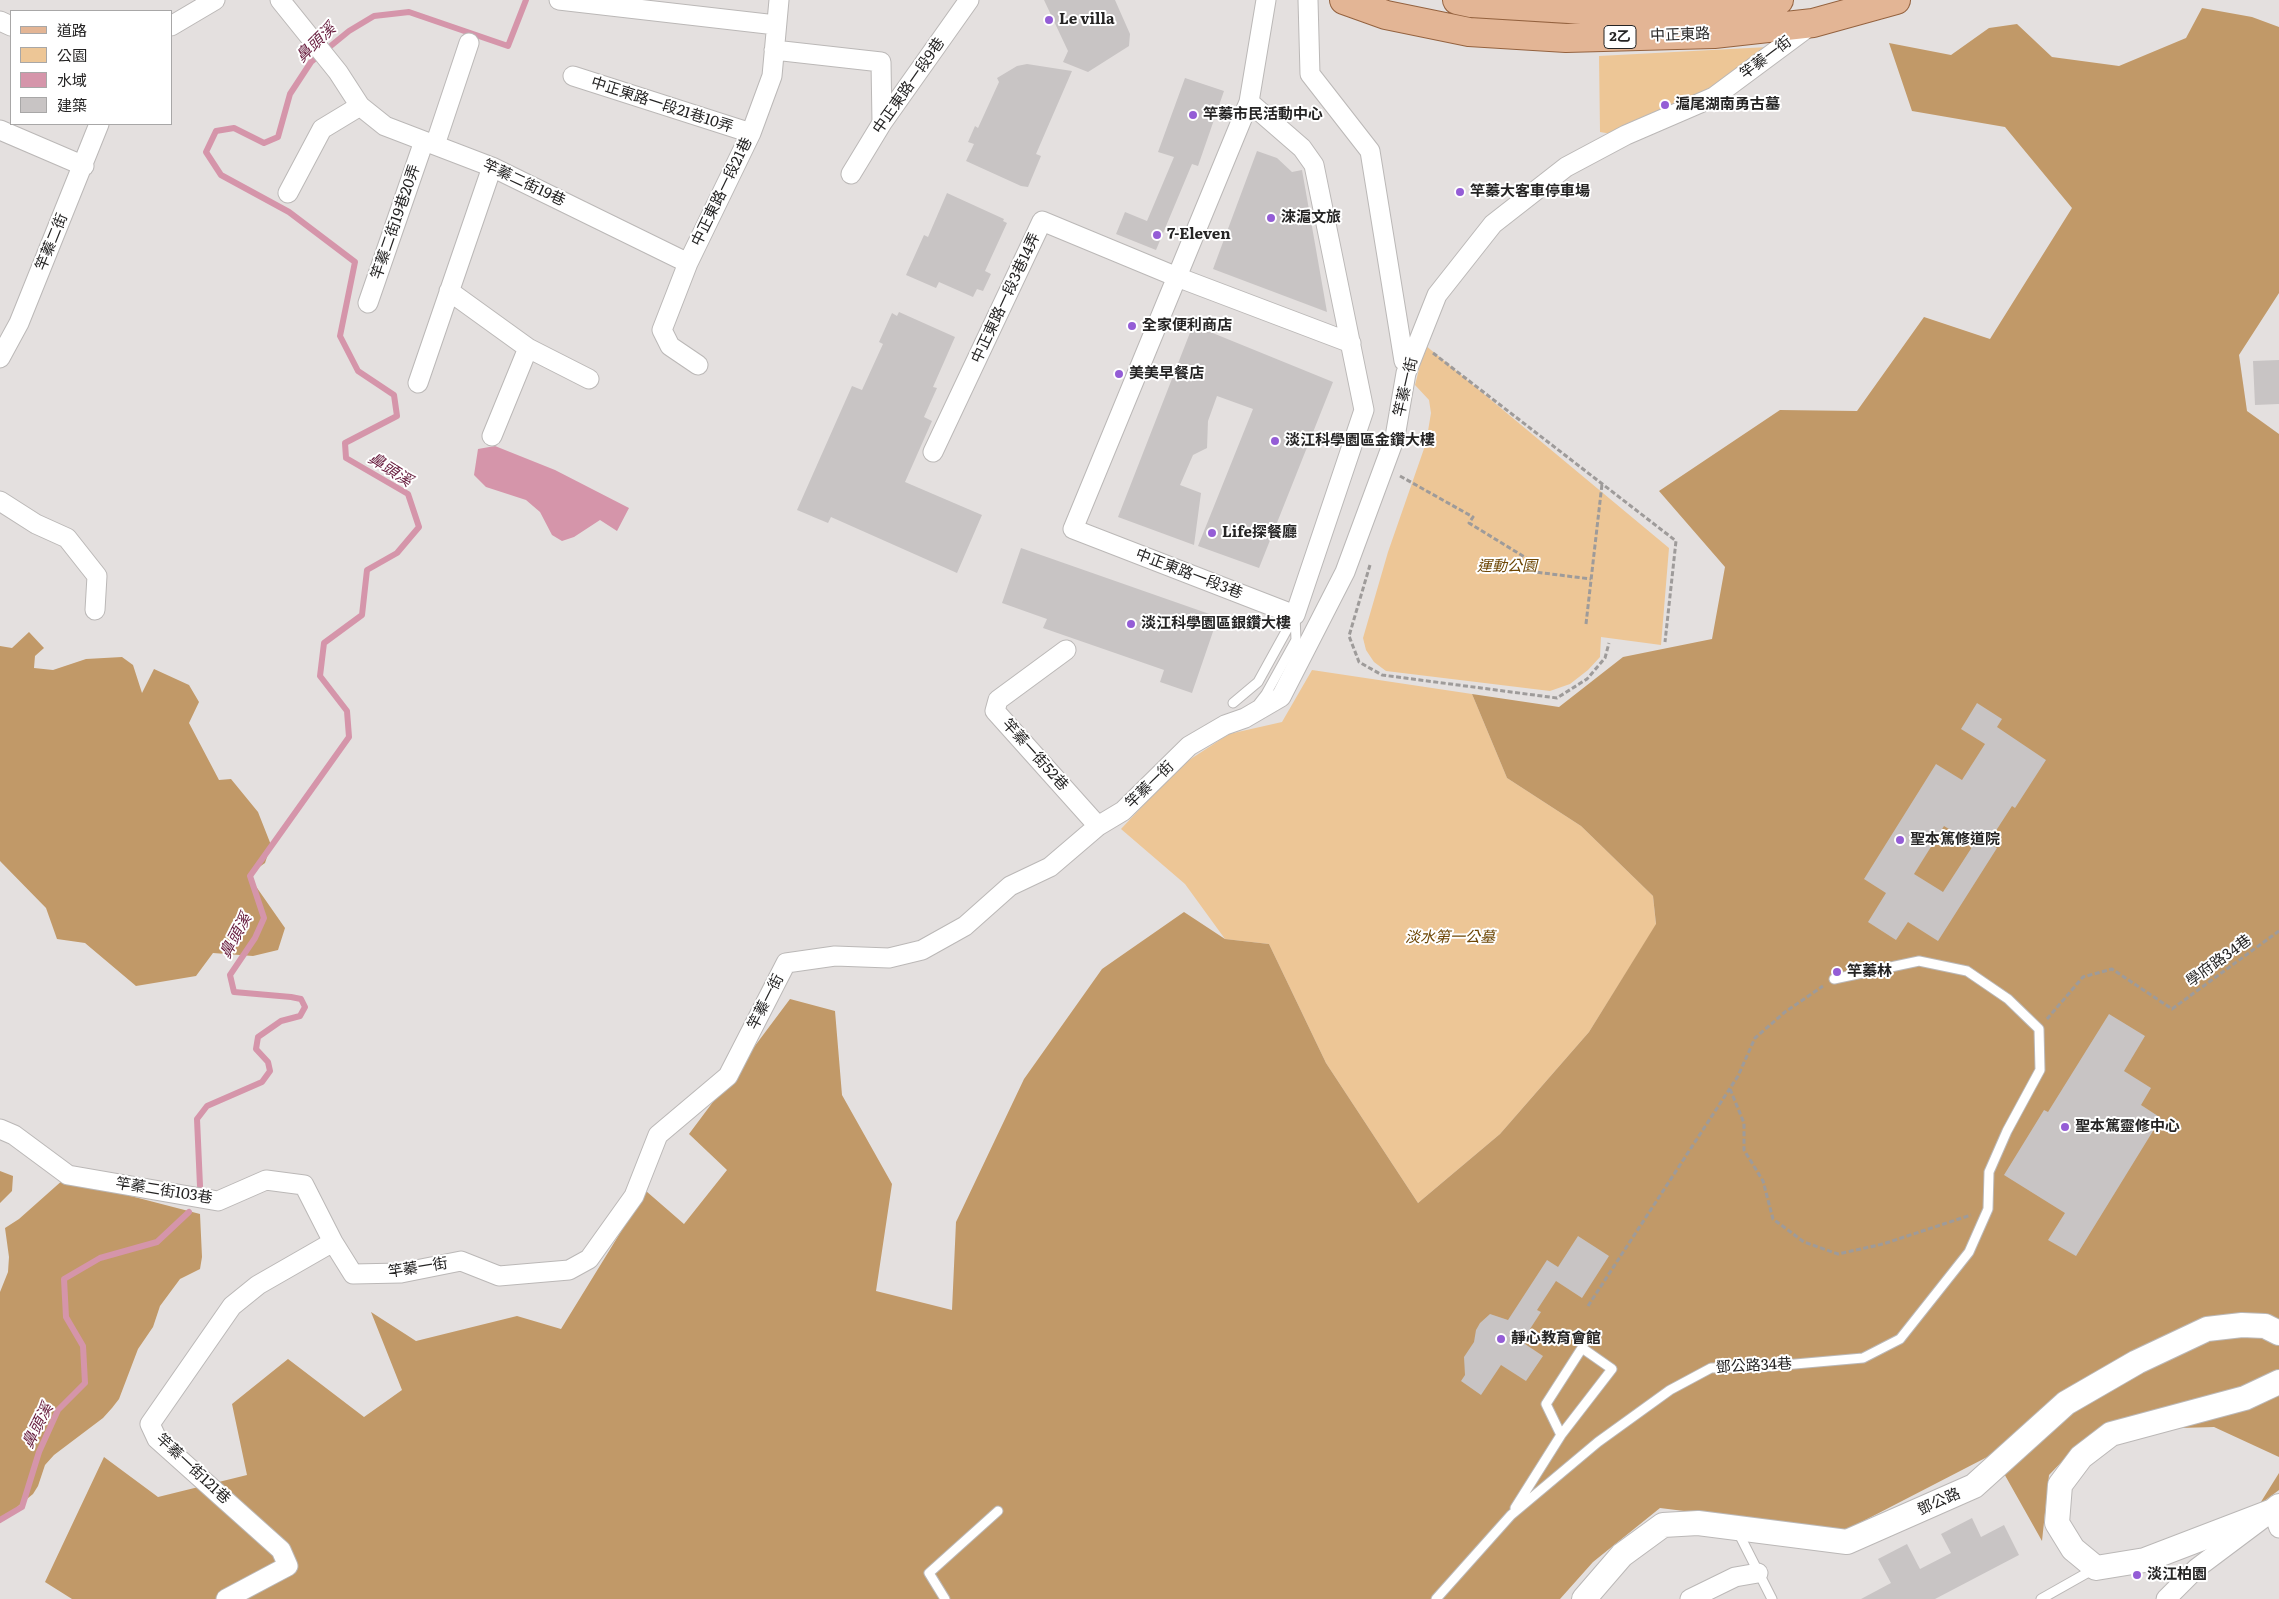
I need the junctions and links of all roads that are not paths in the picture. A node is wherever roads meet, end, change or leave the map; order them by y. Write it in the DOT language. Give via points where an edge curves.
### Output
graph roads {
  1 [pos="215,0"];
  2 [pos="280,0"];
  3 [pos="559,0"];
  4 [pos="778,0"];
  5 [pos="969,0"];
  6 [pos="1266,0"];
  7 [pos="1308,0"];
  8 [pos="1344,0"];
  9 [pos="1779,0"];
  10 [pos="1896,0"];
  11 [pos="1467,1"];
  12 [pos="1813,23"];
  13 [pos="776,24"];
  14 [pos="172,25"];
  15 [pos="1469,32"];
  16 [pos="469,43"];
  17 [pos="774,50"];
  18 [pos="573,76"];
  19 [pos="1249,102"];
  20 [pos="360,106"];
  21 [pos="882,123"];
  22 [pos="99,125"];
  23 [pos="0,130"];
  24 [pos="751,133"];
  25 [pos="429,143"];
  26 [pos="84,166"];
  27 [pos="492,167"];
  28 [pos="851,174"];
  29 [pos="288,193"];
  30 [pos="688,263"];
  31 [pos="1177,277"];
  32 [pos="450,291"];
  33 [pos="368,303"];
  34 [pos="1351,344"];
  35 [pos="528,348"];
  36 [pos="0,358"];
  37 [pos="1404,361"];
  38 [pos="698,365"];
  39 [pos="589,380"];
  40 [pos="418,383"];
  41 [pos="492,436"];
  42 [pos="933,452"];
  43 [pos="0,501"];
  44 [pos="96,610"];
  45 [pos="1295,615"];
  46 [pos="1066,650"];
  47 [pos="1239,710"];
  48 [pos="1098,826"];
  49 [pos="1834,979"];
  50 [pos="0,1129"];
  51 [pos="333,1242"];
  52 [pos="2279,1333"];
  53 [pos="2279,1382"];
  54 [pos="1561,1435"];
  55 [pos="998,1510"];
  56 [pos="1510,1515"];
  57 [pos="2278,1515"];
  58 [pos="1740,1536"];
  59 [pos="2096,1568"];
  60 [pos="2197,1568"];
  61 [pos="1758,1573"];
  62 [pos="226,1599"];
  63 [pos="945,1599"];
  64 [pos="1436,1599"];
  65 [pos="1584,1599"];
  66 [pos="1690,1599"];
  67 [pos="1772,1599"];
  68 [pos="2041,1599"];
  69 [pos="2166,1599"];
  70 [pos="2186,1599"];
  1 -- 14 [label="street"];
  2 -- 20 [label="street, 竿蓁二街19巷" via="338,72"];
  3 -- 13 [label="street"];
  4 -- 13 [label="street, 中正東路一段21巷"];
  5 -- 21 [label="street, 中正東路一段9巷"];
  6 -- 19 [label="street, 中正東路一段3巷"];
  7 -- 37 [label="street" via="1310,74 1370,151"];
  8 -- 15 [label="main road, 中正東路 / 2乙" via="1386,15"];
  9 -- 11 [label="main road, 中正東路 / 2乙" via="1743,6 1602,11"];
  10 -- 12 [label="main road, 中正東路 / 2乙"];
  11 -- 15 [label="street"];
  12 -- 15 [label="main road, 中正東路 / 2乙" via="1714,34 1566,38"];
  12 -- 47 [label="street, 竿蓁一街" via="1714,97 1626,135 1566,167 1493,224 1437,295 1406,373 1395,437 1345,572 1281,698"];
  13 -- 17 [label="street, 中正東路一段21巷"];
  16 -- 25 [label="street, 竿蓁二街19巷20弄"];
  17 -- 21 [label="street" via="881,62"];
  17 -- 24 [label="street, 中正東路一段21巷" via="772,76"];
  18 -- 24 [label="street, 中正東路一段21巷10弄"];
  19 -- 31 [label="street, 中正東路一段3巷"];
  19 -- 34 [label="street" via="1302,148 1314,165"];
  20 -- 25 [label="street, 竿蓁二街19巷" via="385,126"];
  20 -- 29 [label="street" via="322,129"];
  21 -- 28 [label="street, 中正東路一段9巷"];
  22 -- 26 [label="street, 竿蓁二街"];
  23 -- 26 [label="street"];
  24 -- 30 [label="street, 中正東路一段21巷"];
  25 -- 27 [label="street, 竿蓁二街19巷"];
  25 -- 33 [label="street, 竿蓁二街19巷20弄"];
  26 -- 36 [label="street, 竿蓁二街" via="19,324"];
  27 -- 30 [label="street, 竿蓁二街19巷"];
  27 -- 32 [label="street"];
  30 -- 38 [label="street, 中正東路一段21巷" via="662,330 670,346"];
  31 -- 34 [label="street"];
  31 -- 42 [label="street, 中正東路一段3巷14弄" via="1042,221"];
  31 -- 45 [label="street, 中正東路一段3巷" via="1073,529"];
  32 -- 35 [label="street"];
  32 -- 40 [label="street"];
  34 -- 45 [label="street" via="1364,410"];
  35 -- 39 [label="street"];
  35 -- 41 [label="street"];
  43 -- 44 [label="street" via="36,524 68,538 97,576"];
  45 -- 47 [label="lane"];
  45 -- 47 [label="lane" via="1296,640 1266,694"];
  46 -- 48 [label="street, 竿蓁一街52巷" via="998,700 995,711"];
  47 -- 48 [label="street, 竿蓁一街" via="1226,725 1189,746 1123,811"];
  48 -- 51 [label="street, 竿蓁一街" via="1050,867 1010,886 966,926 922,950 889,958 834,956 786,963 728,1076 658,1135 634,1196 589,1258 569,1270 499,1276 461,1261 401,1272 353,1274"];
  49 -- 56 [label="lane, 鄧公路34巷" via="1919,961 1967,971 2008,999 2039,1029 2040,1070 1989,1172 1988,1209 1970,1252 1900,1339 1864,1358 1711,1368 1670,1390 1606,1436"];
  50 -- 51 [label="street, 竿蓁二街103巷" via="68,1175 218,1200 266,1180 304,1185"];
  51 -- 62 [label="street, 竿蓁一街121巷" via="258,1285 232,1306 150,1424 157,1439 281,1550 288,1566"];
  52 -- 65 [label="street, 鄧公路" via="2265,1326 2207,1329 2137,1362 2066,1403 1974,1486 1847,1542 1698,1523 1663,1525 1622,1555"];
  53 -- 59 [label="street" via="2245,1398 2111,1434 2081,1457 2060,1485 2057,1522 2072,1549"];
  54 -- 54 [label="lane, 鄧公路34巷" via="1612,1369 1582,1348 1546,1404"];
  54 -- 56 [label="lane, 鄧公路34巷"];
  55 -- 63 [label="lane" via="929,1573"];
  56 -- 64 [label="lane, 鄧公路34巷"];
  57 -- 59 [label="street" via="2146,1560"];
  57 -- 60 [label="street"];
  58 -- 61 [label="lane"];
  59 -- 68 [label="lane"];
  60 -- 69 [label="street"];
  60 -- 70 [label="street"];
  61 -- 66 [label="street" via="1734,1576"];
  61 -- 67 [label="lane"];
}
